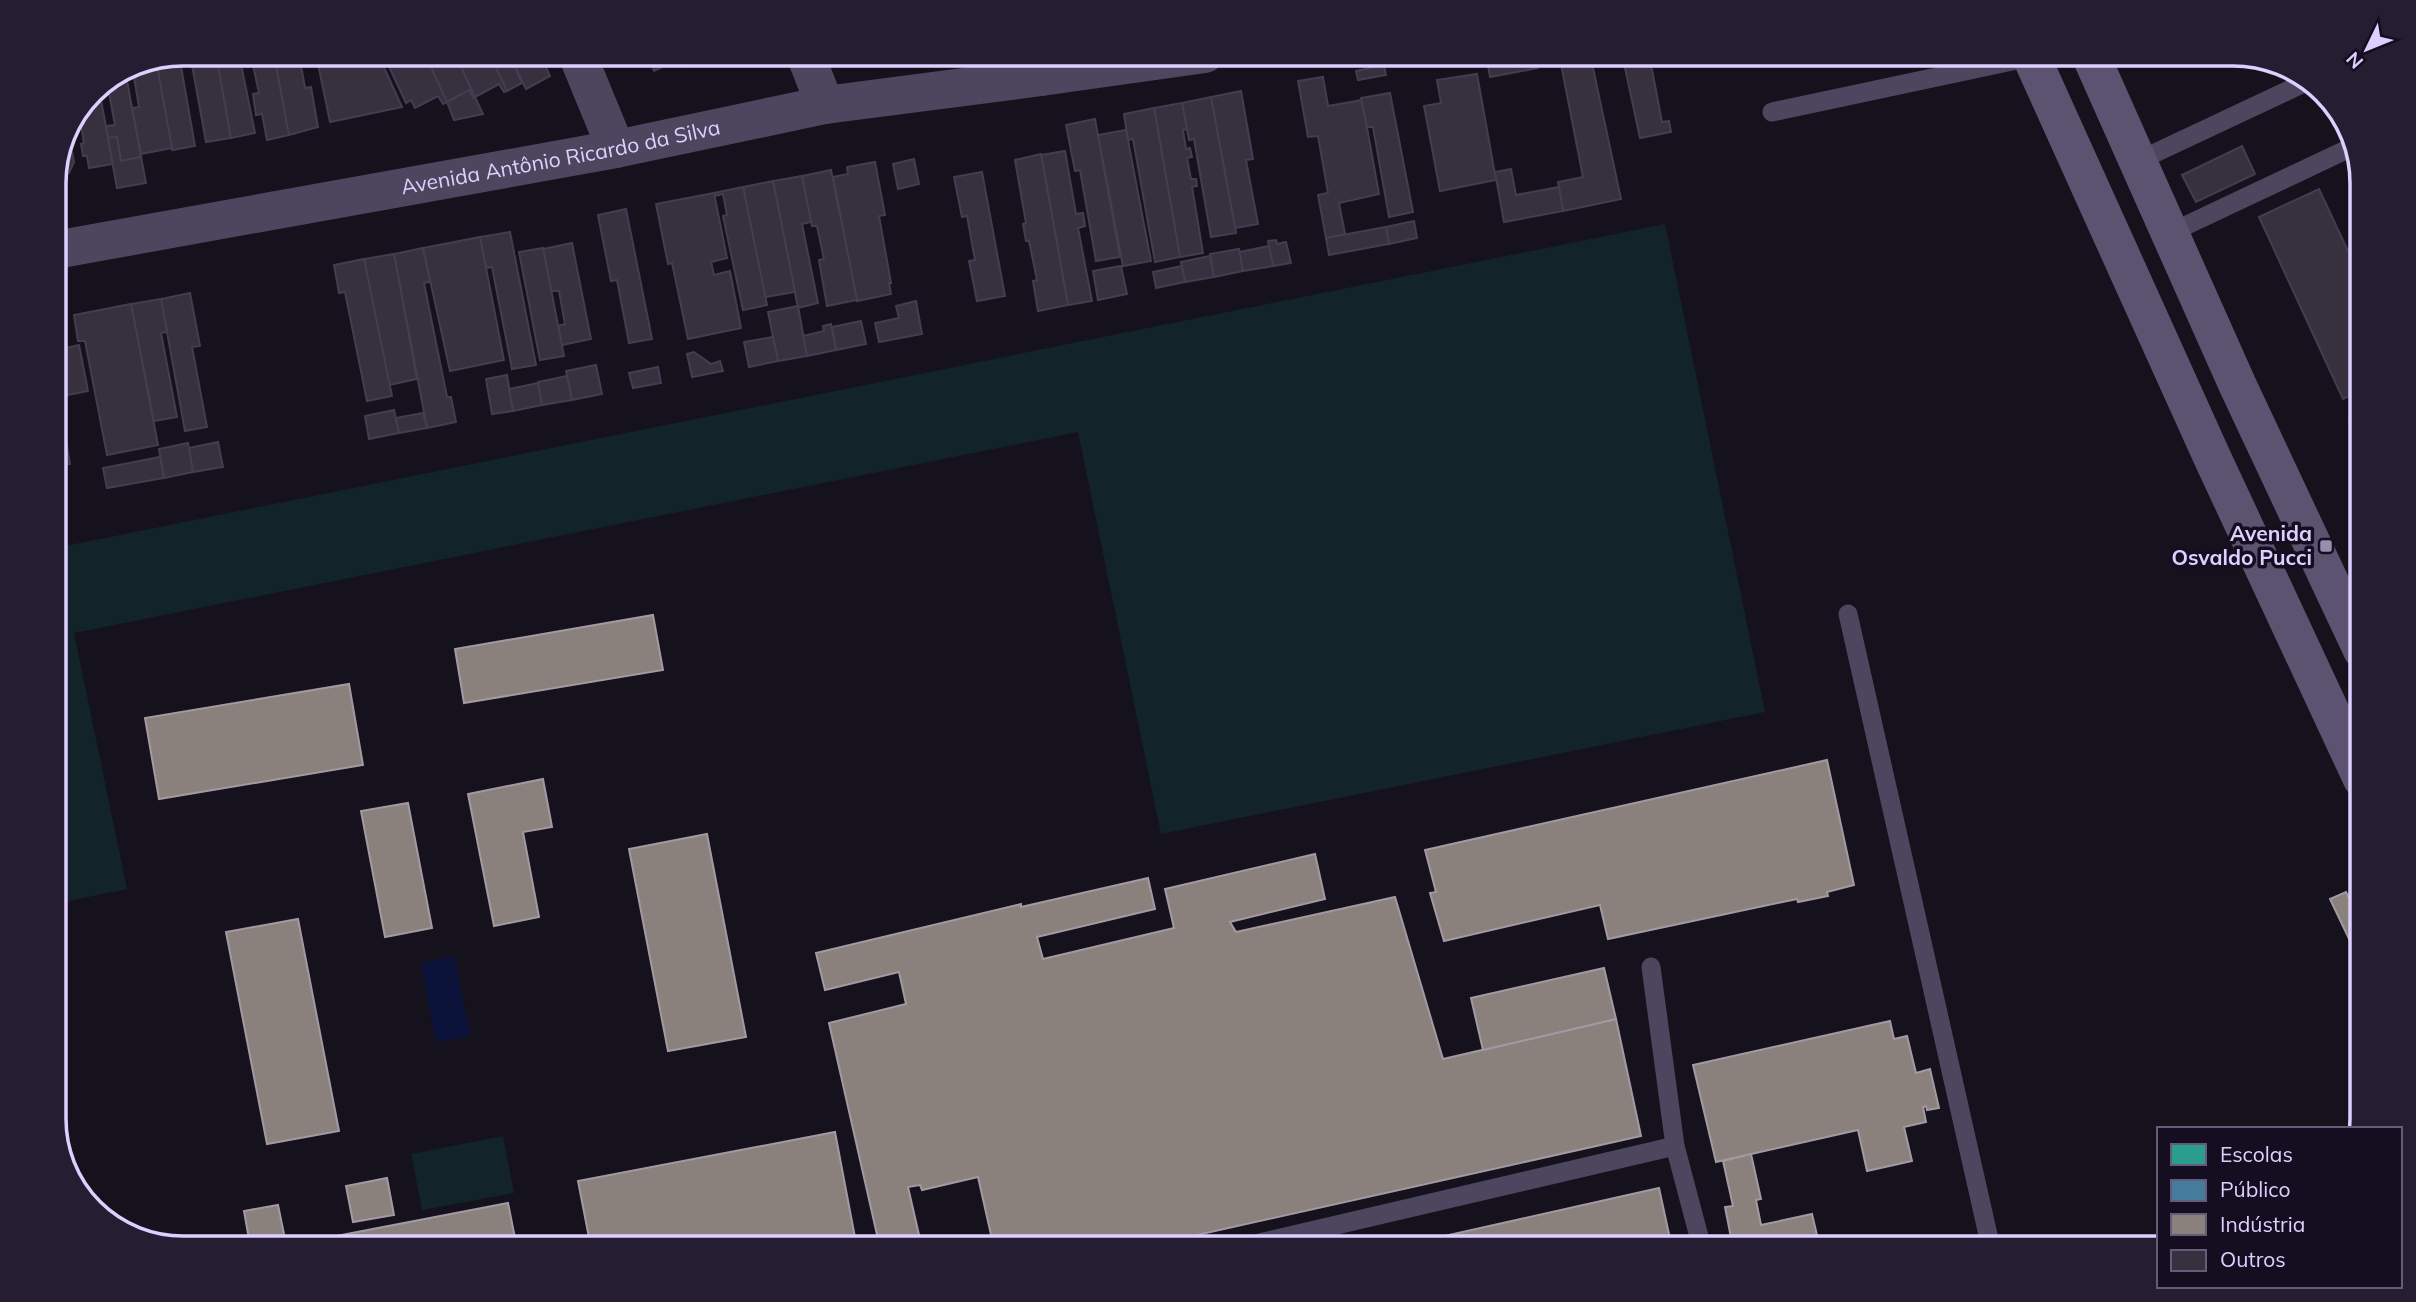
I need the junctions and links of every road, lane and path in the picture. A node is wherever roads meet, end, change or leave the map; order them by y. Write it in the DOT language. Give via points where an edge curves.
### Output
graph roads {
  1 [pos="582,66"];
  2 [pos="810,66"];
  3 [pos="1050,66"];
  4 [pos="1985,66"];
  5 [pos="2036,66"];
  6 [pos="2105,66"];
  7 [pos="2298,86"];
  8 [pos="825,105"];
  9 [pos="1772,112"];
  10 [pos="616,149"];
  11 [pos="2344,151"];
  12 [pos="2138,161"];
  13 [pos="2170,233"];
  14 [pos="67,248"];
  15 [pos="1848,614"];
  16 [pos="2349,623"];
  17 [pos="2350,752"];
  18 [pos="1651,967"];
  19 [pos="1675,1146"];
  20 [pos="1289,1236"];
  21 [pos="1699,1236"];
  22 [pos="1988,1236"];
  1 -- 10 [label="street"];
  2 -- 8 [label="street"];
  3 -- 8 [label="street, Avenida Antônio Ricardo da Silva"];
  4 -- 9 [label="lane"];
  5 -- 17 [label="main road"];
  6 -- 12 [label="main road"];
  7 -- 12 [label="lane"];
  8 -- 10 [label="street, Avenida Antônio Ricardo da Silva"];
  10 -- 14 [label="street, Avenida Antônio Ricardo da Silva"];
  11 -- 13 [label="lane"];
  12 -- 13 [label="main road"];
  13 -- 16 [label="main road"];
  15 -- 22 [label="lane"];
  18 -- 19 [label="lane"];
  19 -- 20 [label="lane"];
  19 -- 21 [label="lane"];
}
